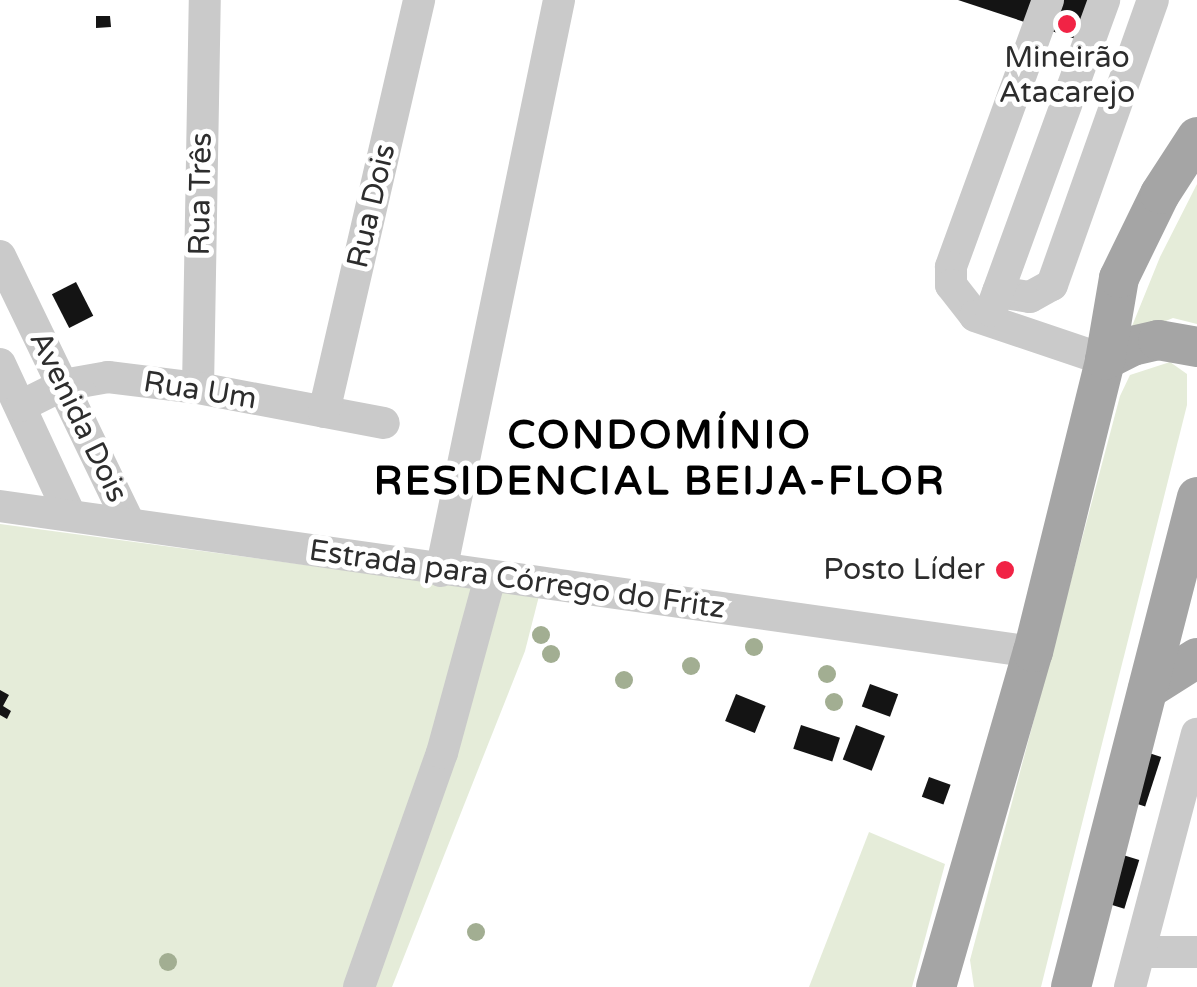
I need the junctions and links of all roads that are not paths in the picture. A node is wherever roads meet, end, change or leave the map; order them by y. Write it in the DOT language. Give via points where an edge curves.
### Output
graph roads {
  1 [pos="205,0"];
  2 [pos="420,0"];
  3 [pos="559,0"];
  4 [pos="1152,0"];
  5 [pos="1047,2"];
  6 [pos="1100,11"];
  7 [pos="1141,34"];
  8 [pos="1197,137"];
  9 [pos="0,256"];
  10 [pos="993,306"];
  11 [pos="1197,347"];
  12 [pos="1105,360"];
  13 [pos="0,364"];
  14 [pos="62,385"];
  15 [pos="198,388"];
  16 [pos="22,406"];
  17 [pos="324,412"];
  18 [pos="384,423"];
  19 [pos="1197,498"];
  20 [pos="0,506"];
  21 [pos="70,515"];
  22 [pos="129,523"];
  23 [pos="441,571"];
  24 [pos="490,578"];
  25 [pos="1034,652"];
  26 [pos="1197,658"];
  27 [pos="1148,690"];
  28 [pos="1197,734"];
  29 [pos="1140,952"];
  30 [pos="1197,952"];
  31 [pos="942,980"];
  32 [pos="359,987"];
  33 [pos="1071,987"];
  34 [pos="1130,987"];
  1 -- 15 [label="street, Rua Três"];
  2 -- 17 [label="street, Rua Dois"];
  3 -- 23 [label="street"];
  4 -- 7 [label="street"];
  5 -- 6 [label="street"];
  5 -- 10 [label="street" via="951,267 956,298 975,316"];
  6 -- 7 [label="street"];
  6 -- 10 [label="street"];
  7 -- 10 [label="street" via="1052,285"];
  8 -- 12 [label="main road" via="1118,278"];
  9 -- 14 [label="street, Avenida Dois"];
  10 -- 12 [label="street"];
  11 -- 12 [label="main road" via="1158,340"];
  12 -- 25 [label="main road"];
  13 -- 16 [label="street, Avenida Dois"];
  14 -- 15 [label="street, Rua Um" via="108,378"];
  14 -- 16 [label="street, Rua Um"];
  14 -- 22 [label="street, Avenida Dois"];
  15 -- 17 [label="street, Rua Um"];
  16 -- 21 [label="street, Avenida Dois"];
  17 -- 18 [label="street, Rua Um"];
  19 -- 27 [label="main road"];
  20 -- 21 [label="street, Estrada para Córrego do Fritz"];
  21 -- 22 [label="street, Estrada para Córrego do Fritz"];
  22 -- 23 [label="street, Estrada para Córrego do Fritz"];
  23 -- 24 [label="street, Estrada para Córrego do Fritz"];
  24 -- 25 [label="street, Estrada para Córrego do Fritz"];
  24 -- 32 [label="street" via="442,753"];
  25 -- 31 [label="main road"];
  26 -- 27 [label="main road"];
  27 -- 33 [label="main road"];
  28 -- 29 [label="street"];
  29 -- 30 [label="street"];
  29 -- 34 [label="street"];
}
